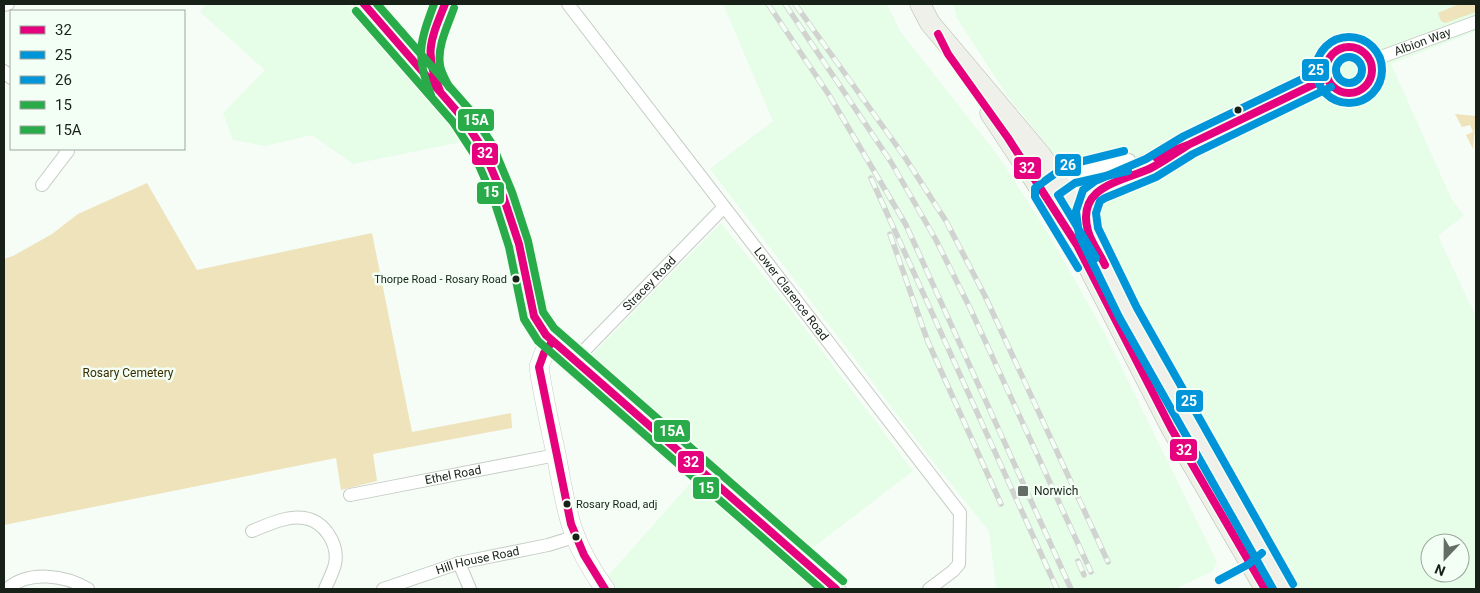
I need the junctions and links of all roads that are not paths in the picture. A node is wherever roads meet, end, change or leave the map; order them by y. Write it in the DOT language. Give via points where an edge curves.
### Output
graph roads {
  1 [pos="8,4"];
  2 [pos="364,4"];
  3 [pos="445,4"];
  4 [pos="568,4"];
  5 [pos="920,4"];
  6 [pos="4,5"];
  7 [pos="1476,22"];
  8 [pos="436,26"];
  9 [pos="396,42"];
  10 [pos="1370,61"];
  11 [pos="1327,78"];
  12 [pos="440,91"];
  13 [pos="1188,145"];
  14 [pos="66,150"];
  15 [pos="42,185"];
  16 [pos="1055,193"];
  17 [pos="724,207"];
  18 [pos="1088,231"];
  19 [pos="552,342"];
  20 [pos="574,361"];
  21 [pos="556,455"];
  22 [pos="350,495"];
  23 [pos="252,531"];
  24 [pos="574,537"];
  25 [pos="459,563"];
  26 [pos="1264,587"];
  27 [pos="7,589"];
  28 [pos="88,589"];
  29 [pos="325,589"];
  30 [pos="384,589"];
  31 [pos="470,589"];
  32 [pos="605,589"];
  33 [pos="836,589"];
  34 [pos="929,589"];
  35 [pos="1284,589"];
  1 -- 6 [label="street"];
  2 -- 9 [label="main road"];
  3 -- 8 [label="main road"];
  4 -- 17 [label="street, Lower Clarence Road"];
  5 -- 16 [label="main road" via="938,34 1041,155"];
  7 -- 10 [label="street, Albion Way"];
  8 -- 9 [label="main road" via="419,48 405,47"];
  8 -- 12 [label="main road" via="430,66"];
  9 -- 12 [label="main road"];
  10 -- 11 [label="street" via="1359,49 1339,49 1328,60"];
  10 -- 11 [label="street" via="1370,81 1356,93 1338,91"];
  11 -- 13 [label="street"];
  12 -- 19 [label="main road" via="475,135 490,164 522,254 534,316"];
  13 -- 16 [label="street" via="1072,174"];
  13 -- 18 [label="street" via="1151,168 1092,195 1086,212"];
  14 -- 15 [label="street"];
  16 -- 18 [label="main road"];
  16 -- 26 [label="main road" via="1077,245 1171,428"];
  17 -- 20 [label="street, Stracey Road"];
  17 -- 34 [label="street, Lower Clarence Road" via="960,513 959,564"];
  18 -- 35 [label="main road" via="1145,344"];
  19 -- 20 [label="main road"];
  19 -- 21 [label="street" via="539,366"];
  20 -- 33 [label="main road"];
  21 -- 22 [label="street, Ethel Road"];
  21 -- 24 [label="street" via="564,505"];
  23 -- 29 [label="street" via="302,517 319,524 332,540 336,556"];
  24 -- 25 [label="street, Hill House Road"];
  24 -- 32 [label="street"];
  25 -- 30 [label="street, Hill House Road"];
  25 -- 31 [label="street"];
  27 -- 28 [label="street" via="24,580 56,577"];
}
